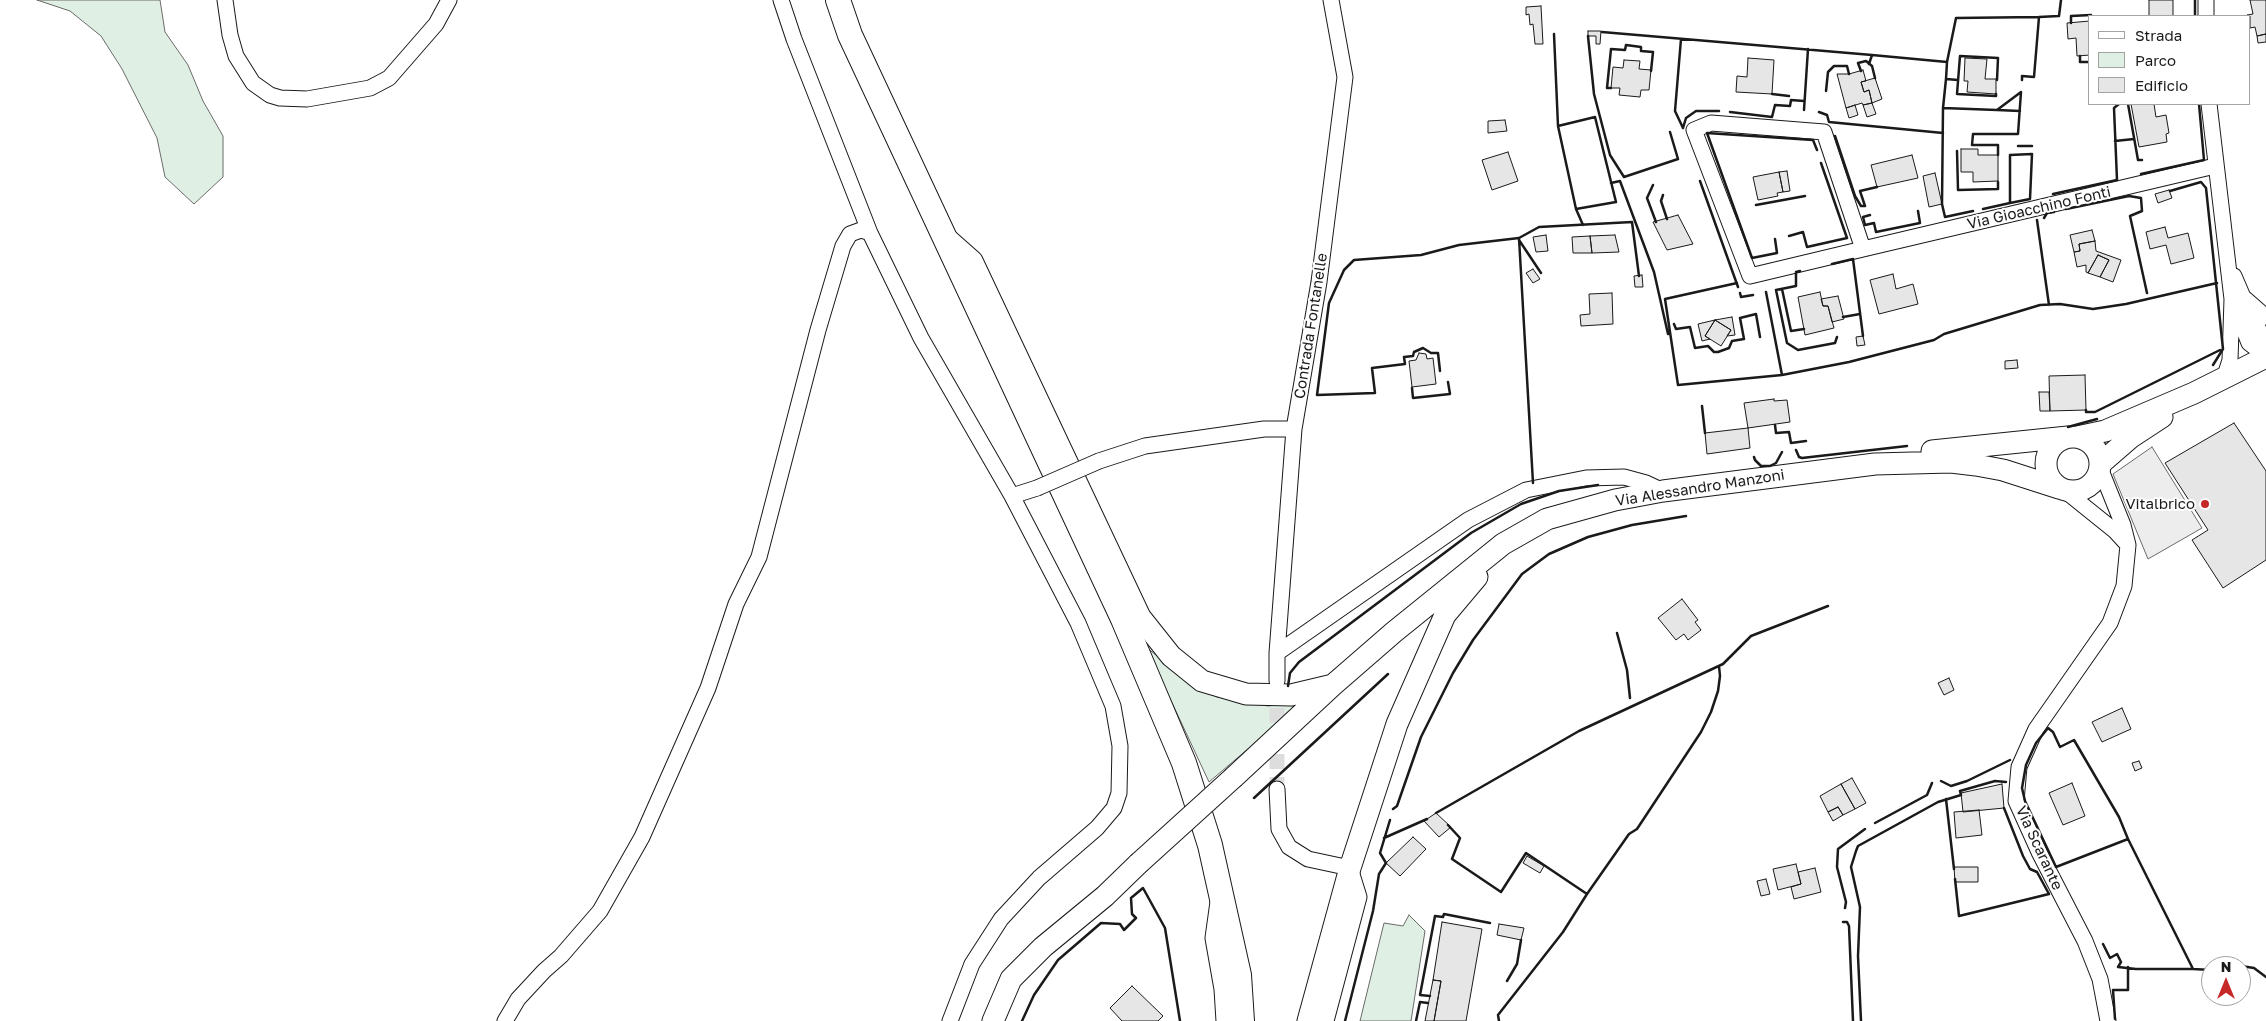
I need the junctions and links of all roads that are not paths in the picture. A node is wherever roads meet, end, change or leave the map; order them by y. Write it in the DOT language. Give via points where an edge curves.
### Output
graph roads {
  1 [pos="225,0"];
  2 [pos="449,0"];
  3 [pos="781,0"];
  4 [pos="838,0"];
  5 [pos="1331,0"];
  6 [pos="2206,0"];
  7 [pos="2206,15"];
  8 [pos="2209,105"];
  9 [pos="2215,166"];
  10 [pos="870,233"];
  11 [pos="946,238"];
  12 [pos="1863,249"];
  13 [pos="2238,298"];
  14 [pos="2266,317"];
  15 [pos="2266,356"];
  16 [pos="2224,379"];
  17 [pos="2194,393"];
  18 [pos="1294,429"];
  19 [pos="2072,437"];
  20 [pos="1875,464"];
  21 [pos="2100,466"];
  22 [pos="2061,489"];
  23 [pos="1663,490"];
  24 [pos="1012,496"];
  25 [pos="1503,544"];
  26 [pos="2128,545"];
  27 [pos="1277,653"];
  28 [pos="1277,681"];
  29 [pos="1333,685"];
  30 [pos="1277,789"];
  31 [pos="1350,868"];
  32 [pos="1221,897"];
  33 [pos="505,1021"];
  34 [pos="950,1021"];
  35 [pos="993,1021"];
  36 [pos="1228,1021"];
  37 [pos="1242,1021"];
  38 [pos="1308,1021"];
  39 [pos="1326,1021"];
  40 [pos="2108,1021"];
  1 -- 2 [label="street" via="236,56 253,83 280,98 307,99 370,88 389,78 436,24"];
  3 -- 10 [label="street"];
  4 -- 11 [label="main road" via="850,35"];
  5 -- 18 [label="street, Contrada Fontanelle" via="1345,77 1319,282"];
  6 -- 7 [label="street"];
  8 -- 9 [label="street"];
  9 -- 12 [label="street, Via Gioacchino Fonti"];
  9 -- 13 [label="street" via="2228,265"];
  10 -- 24 [label="street" via="921,338"];
  10 -- 33 [label="street" via="861,230 850,234 842,246 758,557 736,604 708,688 642,837 600,910 518,999"];
  11 -- 29 [label="main road" via="972,261 1140,617 1171,656 1202,681 1246,694 1291,695"];
  11 -- 32 [label="main road" via="1154,691 1184,763 1210,845"];
  12 -- 12 [label="street, Via Gioacchino Fonti" via="1750,276 1694,130 1711,123 1824,132"];
  13 -- 14 [label="street"];
  13 -- 15 [label="street" via="2263,338"];
  13 -- 16 [label="street" via="2230,360"];
  15 -- 16 [label="main road, Via Alessandro Manzoni"];
  16 -- 17 [label="main road, Via Alessandro Manzoni"];
  17 -- 19 [label="main road, Via Alessandro Manzoni" via="2105,431"];
  17 -- 21 [label="main road, Via Alessandro Manzoni" via="2130,438"];
  18 -- 24 [label="street, bridge" via="1264,429 1145,446"];
  18 -- 27 [label="street, Contrada Fontanelle"];
  19 -- 20 [label="main road, Via Alessandro Manzoni" via="1931,451"];
  19 -- 21 [label="main road" via="2086,440 2094,446"];
  19 -- 22 [label="main road" via="2052,446 2047,454 2047,473"];
  20 -- 22 [label="main road, Via Alessandro Manzoni" via="1951,462 1976,465 2003,470"];
  20 -- 23 [label="main road, Via Alessandro Manzoni"];
  21 -- 22 [label="main road" via="2098,476 2087,487 2071,491"];
  21 -- 26 [label="street, Via Scarante"];
  22 -- 26 [label="street"];
  23 -- 25 [label="main road, Via Alessandro Manzoni" via="1547,519"];
  23 -- 27 [label="street" via="1624,477 1586,478 1526,490 1468,520"];
  24 -- 34 [label="street" via="1078,623 1113,706 1120,746 1119,793 1114,808 1097,828 1039,878 1001,919 972,964"];
  25 -- 29 [label="main road"];
  25 -- 31 [label="main road" via="1445,615 1397,724"];
  26 -- 40 [label="street, Via Scarante" via="2124,586 2110,623 2036,729 2019,767 2016,786 2020,815 2085,941 2100,979"];
  27 -- 28 [label="street, Contrada Fontanelle"];
  29 -- 35 [label="main road, bridge" via="1105,896 1043,947 1011,979"];
  30 -- 31 [label="street" via="1279,829 1289,847 1308,860"];
  31 -- 38 [label="main road"];
  31 -- 39 [label="street" via="1358,897"];
  32 -- 36 [label="main road" via="1216,938 1226,989"];
  32 -- 37 [label="main road" via="1239,975"];
}
